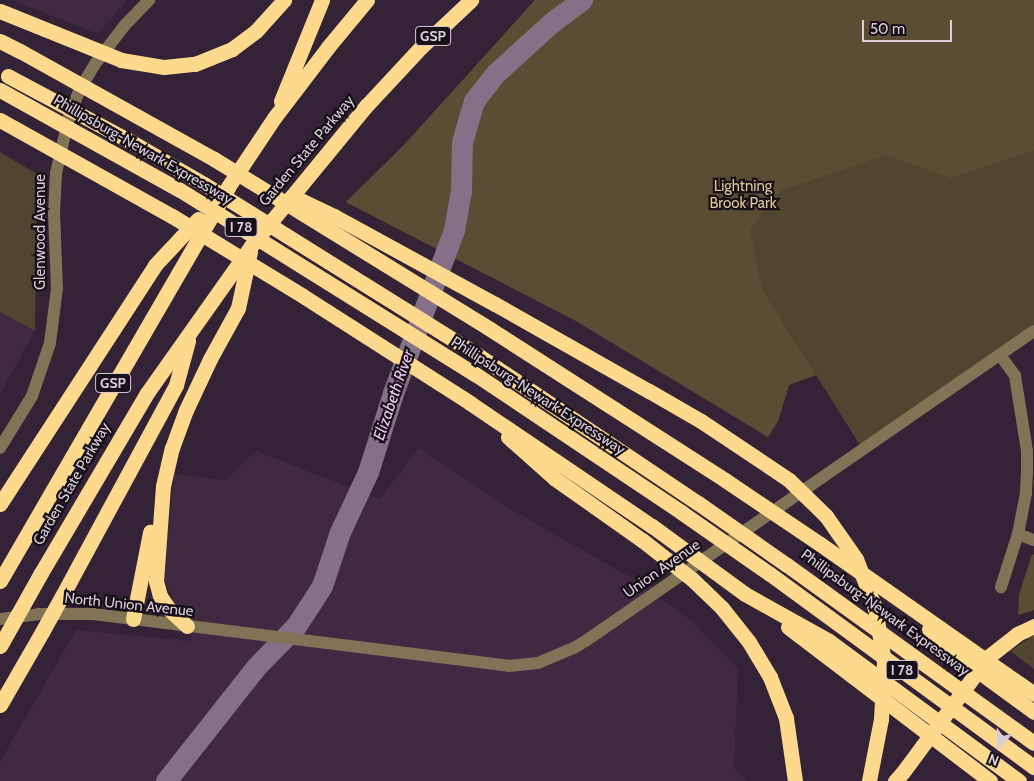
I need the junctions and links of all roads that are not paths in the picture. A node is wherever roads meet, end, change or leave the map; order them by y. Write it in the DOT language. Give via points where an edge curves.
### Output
graph roads {
  1 [pos="149,0"];
  2 [pos="284,0"];
  3 [pos="322,0"];
  4 [pos="367,0"];
  5 [pos="471,0"];
  6 [pos="0,11"];
  7 [pos="0,41"];
  8 [pos="4,74"];
  9 [pos="0,90"];
  10 [pos="274,118"];
  11 [pos="0,120"];
  12 [pos="214,159"];
  13 [pos="228,187"];
  14 [pos="251,246"];
  15 [pos="192,327"];
  16 [pos="1034,331"];
  17 [pos="1000,355"];
  18 [pos="470,402"];
  19 [pos="0,448"];
  20 [pos="163,486"];
  21 [pos="0,504"];
  22 [pos="1018,534"];
  23 [pos="1034,540"];
  24 [pos="0,581"];
  25 [pos="879,584"];
  26 [pos="1001,587"];
  27 [pos="745,594"];
  28 [pos="0,619"];
  29 [pos="133,619"];
  30 [pos="187,626"];
  31 [pos="1034,626"];
  32 [pos="254,635"];
  33 [pos="0,646"];
  34 [pos="1034,694"];
  35 [pos="0,705"];
  36 [pos="1034,712"];
  37 [pos="1034,743"];
  38 [pos="1034,767"];
  39 [pos="898,778"];
  40 [pos="795,781"];
  41 [pos="869,781"];
  42 [pos="990,781"];
  43 [pos="1019,781"];
  1 -- 19 [label="street, Glenwood Avenue" via="95,64 71,109 56,180 57,295 52,336 32,396"];
  2 -- 6 [label="highway, bridge" via="256,32 232,49 195,64 164,67 121,60"];
  3 -- 10 [label="highway"];
  4 -- 10 [label="highway, Garden State Parkway / GSP"];
  5 -- 14 [label="highway, Garden State Parkway / GSP" via="367,105"];
  7 -- 12 [label="highway, Phillipsburg-Newark Expressway, bridge"];
  8 -- 37 [label="highway, Phillipsburg-Newark Expressway / I 78, bridge" via="204,184 479,356 787,564"];
  9 -- 38 [label="highway, Phillipsburg-Newark Expressway / I 78, bridge" via="180,190 474,374 770,574"];
  10 -- 13 [label="highway, Garden State Parkway / GSP"];
  11 -- 18 [label="highway, I 78, bridge" via="180,221"];
  12 -- 25 [label="highway, Phillipsburg-Newark Expressway, bridge" via="490,328"];
  12 -- 41 [label="highway, bridge" via="334,216 495,304 709,426 789,480 826,516 856,559 875,608 884,662 881,719"];
  13 -- 21 [label="highway" via="155,265"];
  13 -- 24 [label="highway, Garden State Parkway / GSP"];
  14 -- 15 [label="highway, Garden State Parkway / GSP"];
  14 -- 20 [label="highway" via="238,308 186,410"];
  15 -- 33 [label="highway, Garden State Parkway / GSP, bridge" via="123,430"];
  15 -- 35 [label="highway, bridge" via="176,385"];
  16 -- 17 [label="street, Union Avenue"];
  17 -- 22 [label="street" via="1015,376 1027,451 1026,493"];
  17 -- 32 [label="street, Union Avenue" via="612,623 574,648 550,658 526,666 509,666"];
  18 -- 27 [label="highway, I 78, bridge" via="652,526"];
  18 -- 40 [label="highway, bridge" via="554,478 642,540 692,579 722,608 749,642 770,677 786,718"];
  20 -- 29 [label="highway" via="148,538"];
  20 -- 30 [label="highway" via="156,581 168,610"];
  22 -- 23 [label="street"];
  22 -- 26 [label="street"];
  25 -- 34 [label="highway, Phillipsburg-Newark Expressway"];
  25 -- 36 [label="highway" via="967,663"];
  27 -- 42 [label="highway, I 78"];
  27 -- 43 [label="highway" via="829,641"];
  28 -- 29 [label="street, North Union Avenue" via="58,614"];
  29 -- 30 [label="street, North Union Avenue"];
  30 -- 32 [label="street, North Union Avenue"];
  31 -- 39 [label="highway, bridge" via="1017,634 988,657"];
}
